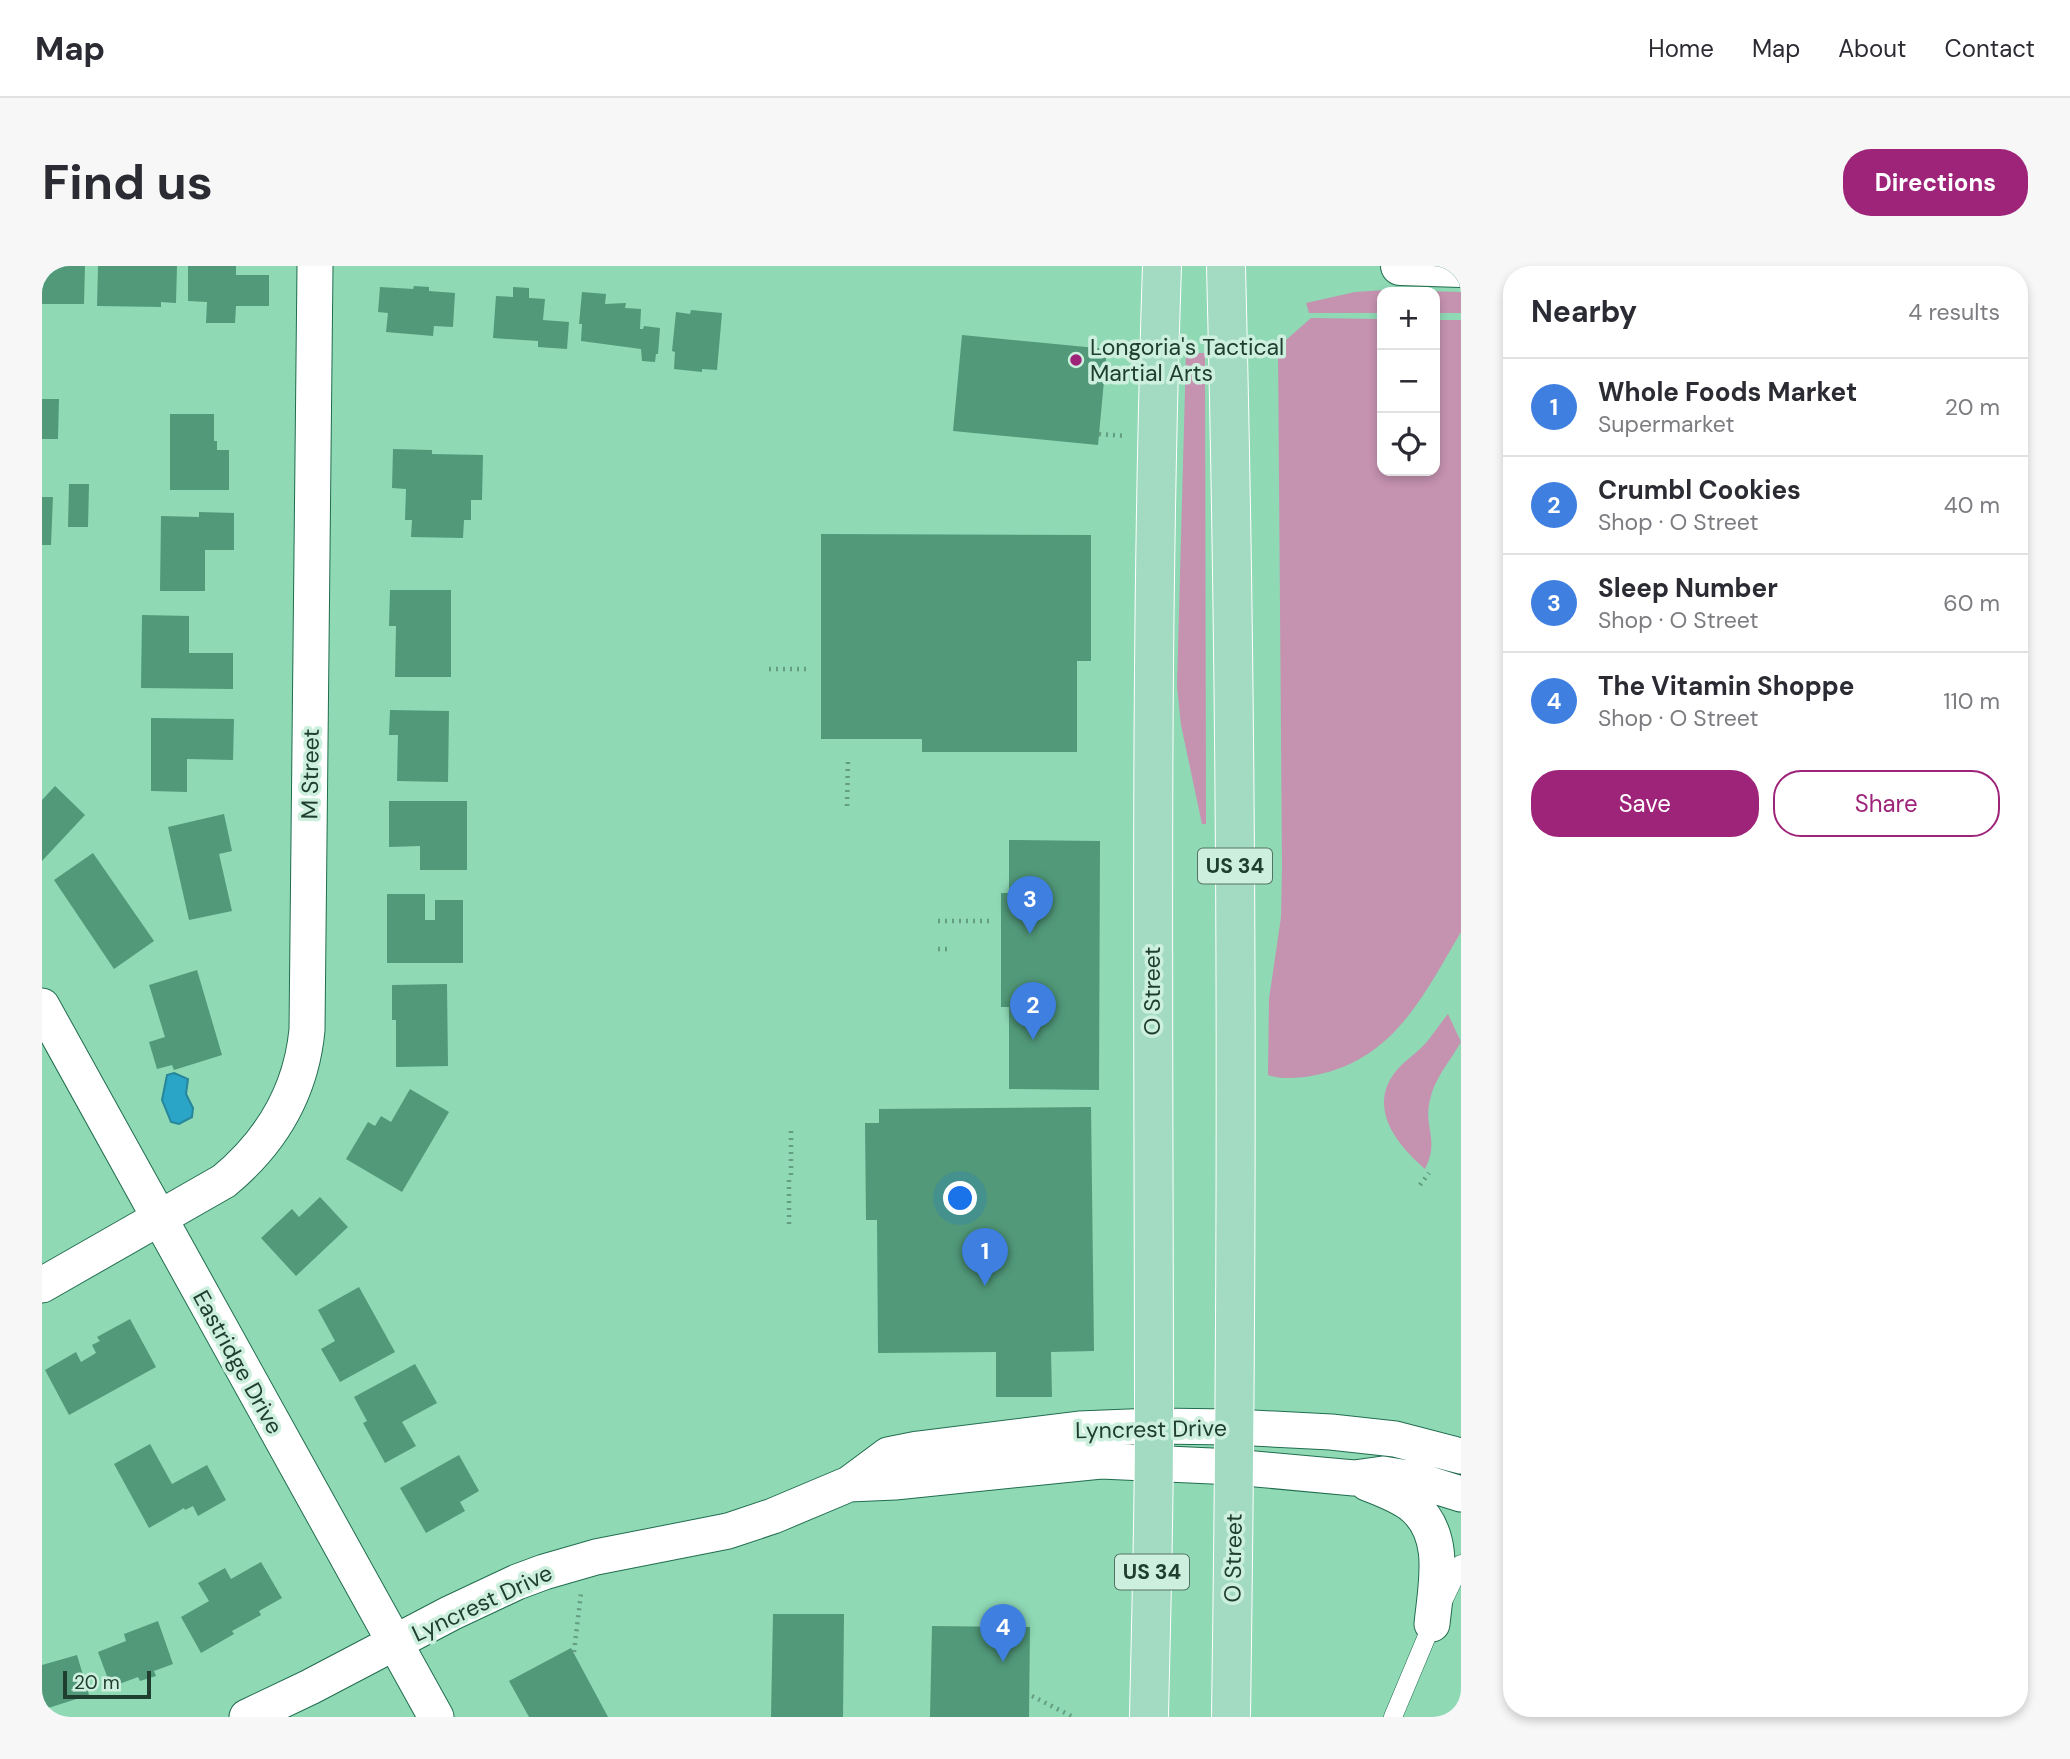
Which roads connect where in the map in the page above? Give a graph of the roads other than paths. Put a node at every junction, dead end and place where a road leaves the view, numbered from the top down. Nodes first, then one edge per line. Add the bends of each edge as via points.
1 (315, 266) edge
2 (1162, 266) edge
3 (1226, 266) edge
4 (1400, 266) edge
5 (1461, 268) edge
6 (42, 1006) edge
7 (159, 1219) junction
8 (42, 1285) edge
9 (1234, 1427) junction
10 (1154, 1444) junction
11 (1461, 1456) edge
12 (1234, 1467) junction
13 (1354, 1478) junction
14 (1461, 1494) edge
15 (1461, 1563) edge
16 (1432, 1624) junction
17 (396, 1643) junction
18 (247, 1717) edge
19 (436, 1717) edge
20 (1149, 1717) edge
21 (1231, 1717) edge
22 (1393, 1717) edge

1 - 7 street, M Street via 305,1054 284,1111 253,1154 224,1181
2 - 10 main road, O Street / US 34 via 1152,805
3 - 9 main road, O Street / US 34 via 1234,727
4 - 5 main road
6 - 7 street, Eastridge Drive
7 - 8 street, M Street
7 - 17 street, Eastridge Drive
9 - 10 street, Lyncrest Drive
9 - 11 street, Lyncrest Drive via 1395,1439
9 - 12 main road, O Street / US 34
10 - 12 street, Lyncrest Drive
10 - 17 street, Lyncrest Drive via 1079,1429 888,1455 849,1484 773,1516 728,1531 621,1551 544,1572 489,1594
10 - 20 main road, O Street / US 34
12 - 13 street, Lyncrest Drive
12 - 21 main road, O Street / US 34
13 - 14 street, Lyncrest Drive via 1383,1474
13 - 16 street via 1397,1495 1424,1518 1434,1540 1438,1568
15 - 16 lane
16 - 22 lane
17 - 18 street, Lyncrest Drive
17 - 19 street, Eastridge Drive

